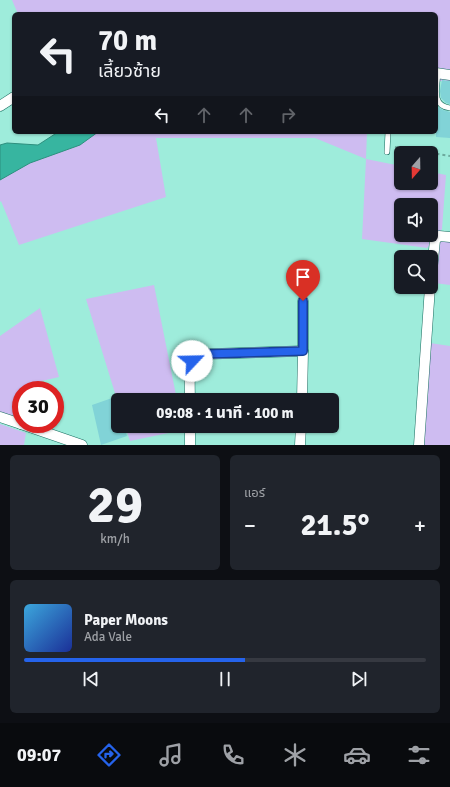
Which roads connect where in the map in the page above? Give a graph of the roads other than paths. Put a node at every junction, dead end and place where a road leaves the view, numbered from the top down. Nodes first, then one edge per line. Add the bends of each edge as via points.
1 (438, 73) edge
2 (450, 75) edge
3 (12, 98) edge
4 (438, 102) edge
5 (0, 106) edge
6 (450, 108) edge
7 (388, 134) edge
8 (387, 152) dead end
9 (450, 237) edge
10 (434, 250) edge
11 (430, 294) edge
12 (303, 301) dead end
13 (303, 351) junction
14 (190, 393) edge
15 (302, 393) edge
16 (0, 416) edge
17 (12, 421) edge
18 (47, 433) edge
19 (190, 433) edge
20 (301, 433) edge
21 (82, 445) edge
22 (190, 445) edge
23 (300, 445) edge
24 (419, 445) edge

1 - 2 street
3 - 5 street
4 - 6 lane
7 - 8 lane
9 - 10 street via 439,236 435,240
11 - 24 street
12 - 13 street
13 - 14 street via 199,355 194,357 190,368
13 - 15 street
16 - 17 street
18 - 21 street
19 - 22 street
20 - 23 street

